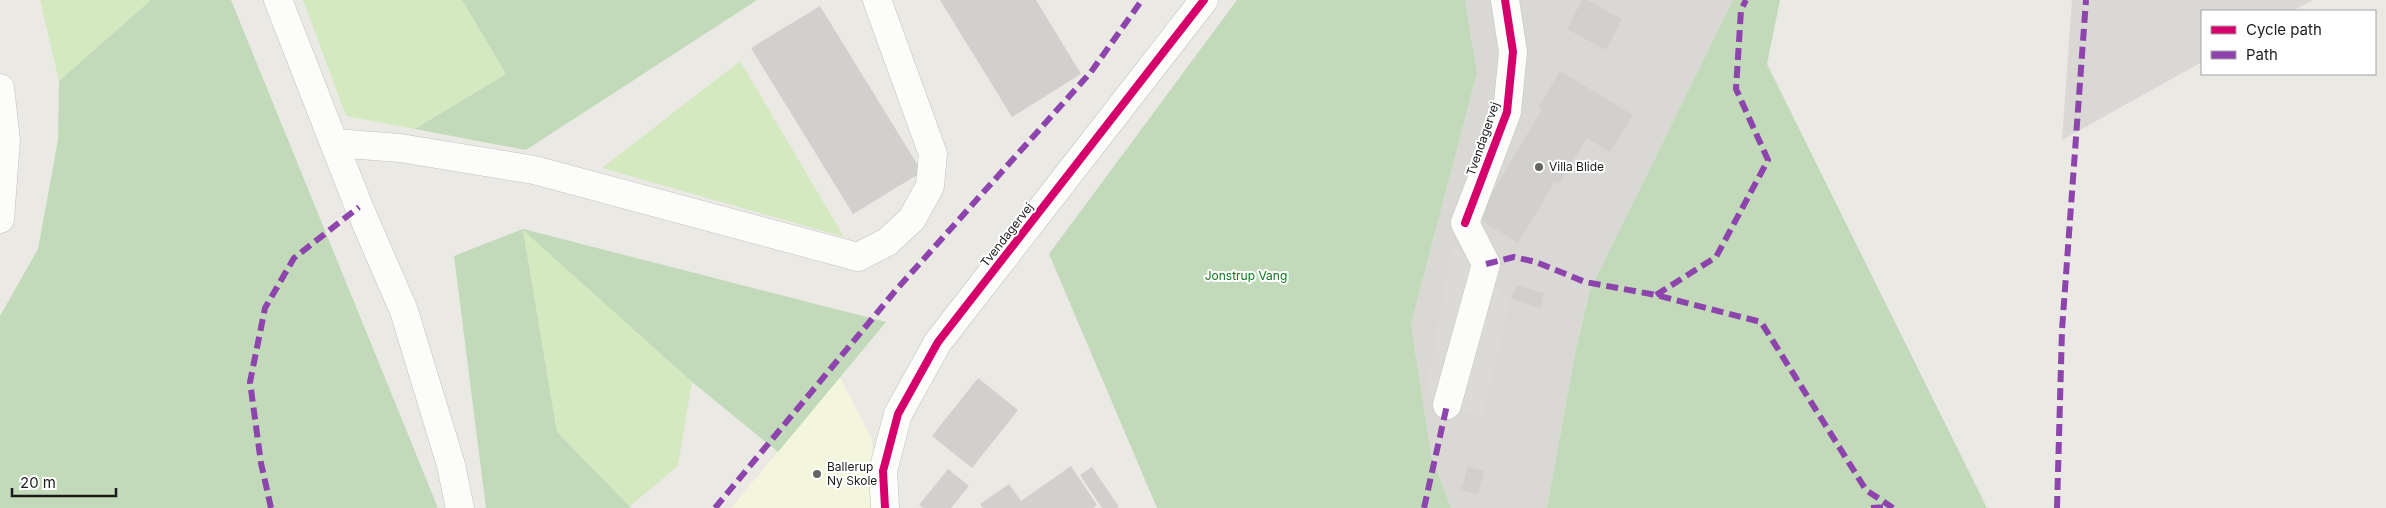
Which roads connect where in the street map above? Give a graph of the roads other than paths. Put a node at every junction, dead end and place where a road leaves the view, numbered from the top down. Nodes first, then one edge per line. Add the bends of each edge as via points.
1 (278, 0) edge
2 (877, 0) edge
3 (1204, 0) edge
4 (1504, 0) edge
5 (0, 88) edge
6 (334, 143) junction
7 (0, 219) edge
8 (1447, 405) dead end
9 (460, 508) edge
10 (885, 508) edge

1 - 6 street
2 - 6 street via 934,154 930,186 912,219 887,242 858,257 534,170 400,148
3 - 10 street, Tvendagervej via 938,342 898,414 883,471
4 - 8 street, Tvendagervej via 1513,52 1507,112 1465,223 1486,264
5 - 7 street via 6,140
6 - 9 street via 404,312 451,465

